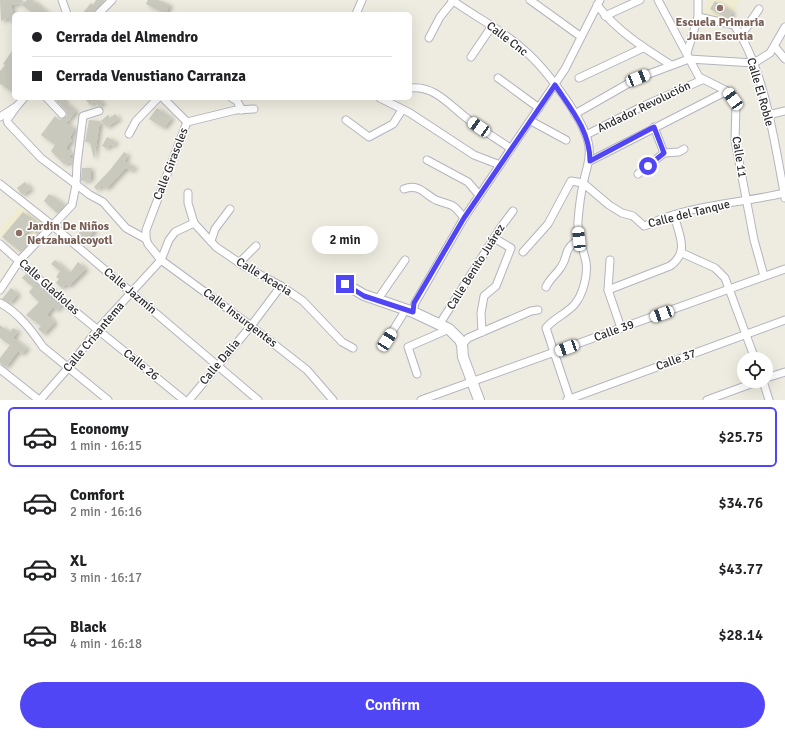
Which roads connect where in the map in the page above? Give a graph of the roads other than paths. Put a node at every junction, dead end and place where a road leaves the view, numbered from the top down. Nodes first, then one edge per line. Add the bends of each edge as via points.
1 (62, 0) edge
2 (112, 0) edge
3 (362, 0) edge
4 (452, 0) edge
5 (530, 0) edge
6 (640, 0) edge
7 (658, 0) edge
8 (698, 0) edge
9 (599, 3) edge
10 (759, 9) dead end
11 (66, 12) edge
12 (100, 12) edge
13 (357, 12) edge
14 (605, 16) junction
15 (698, 17) junction
16 (492, 26) junction
17 (785, 27) edge
18 (580, 36) junction
19 (740, 37) junction
20 (428, 38) dead end
21 (775, 47) junction
22 (643, 48) junction
23 (688, 56) junction
24 (471, 57) dead end
25 (785, 60) edge
26 (754, 63) junction
27 (671, 65) junction
28 (498, 78) dead end
29 (579, 78) dead end
30 (702, 80) junction
31 (555, 85) junction
32 (412, 88) edge
33 (727, 91) junction
34 (22, 100) edge
35 (49, 100) edge
36 (156, 100) edge
37 (165, 100) edge
38 (235, 100) edge
39 (384, 100) edge
40 (17, 106) junction
41 (539, 108) junction
42 (254, 109) dead end
43 (242, 110) junction
44 (402, 110) junction
45 (99, 111) dead end
46 (785, 111) edge
47 (62, 114) dead end
48 (575, 114) junction
49 (768, 115) junction
50 (0, 117) edge
51 (346, 120) dead end
52 (531, 121) junction
53 (187, 122) junction
54 (654, 127) junction
55 (129, 134) dead end
56 (586, 135) junction
57 (566, 140) dead end
58 (510, 148) junction
59 (684, 149) dead end
60 (664, 153) junction
61 (427, 160) dead end
62 (590, 161) junction
63 (500, 165) junction
64 (638, 174) dead end
65 (583, 183) junction
66 (0, 184) edge
67 (76, 185) junction
68 (404, 189) dead end
69 (188, 192) dead end
70 (479, 195) junction
71 (785, 195) edge
72 (746, 200) junction
73 (230, 209) dead end
74 (513, 211) dead end
75 (674, 215) junction
76 (464, 218) junction
77 (194, 223) junction
78 (52, 226) junction
79 (494, 238) junction
80 (146, 239) junction
81 (579, 239) junction
82 (211, 241) junction
83 (0, 244) edge
84 (256, 246) dead end
85 (523, 252) dead end
86 (682, 253) junction
87 (19, 260) junction
88 (161, 260) junction
89 (405, 260) dead end
90 (610, 260) dead end
91 (239, 263) junction
92 (785, 269) edge
93 (764, 276) junction
94 (345, 284) dead end
95 (281, 286) junction
96 (546, 287) dead end
97 (0, 290) edge
98 (608, 290) junction
99 (731, 290) junction
100 (132, 293) junction
101 (378, 299) junction
102 (0, 303) edge
103 (538, 310) dead end
104 (409, 311) junction
105 (785, 320) edge
106 (251, 326) junction
107 (444, 327) junction
108 (621, 328) junction
109 (97, 330) junction
110 (482, 332) junction
111 (747, 335) junction
112 (387, 340) dead end
113 (462, 345) junction
114 (353, 348) dead end
115 (753, 352) edge
116 (554, 353) junction
117 (216, 365) junction
118 (69, 367) junction
119 (0, 369) edge
120 (785, 372) edge
121 (417, 374) dead end
122 (773, 376) edge
123 (472, 382) junction
124 (740, 388) edge
125 (765, 388) edge
126 (40, 400) edge
127 (108, 400) edge
128 (184, 400) edge
129 (189, 400) edge
130 (258, 400) edge
131 (333, 400) edge
132 (421, 400) edge
133 (479, 400) edge
134 (569, 400) edge
135 (707, 400) edge
136 (769, 400) edge

1 - 11 street
2 - 12 street
3 - 13 street
4 - 16 street, Calle Cnc
4 - 20 street
5 - 18 street
6 - 14 street
7 - 23 street
8 - 15 street
9 - 14 street
9 - 18 street
10 - 19 street
14 - 22 street
15 - 19 street, Calle El Roble via 734,25
15 - 23 street
16 - 24 street
16 - 31 street, Calle Cnc via 525,50
17 - 21 street
18 - 31 street
19 - 26 street, Calle El Roble
21 - 25 street
21 - 26 street via 764,58
22 - 27 street
22 - 29 street
23 - 26 street
23 - 27 street
23 - 30 street
26 - 49 street, Calle El Roble
27 - 48 street via 638,78
28 - 41 street
30 - 33 street
30 - 56 street, Andador Revolución
31 - 41 street
31 - 48 street, Calle Cnc
32 - 58 street via 429,90 441,96 469,120
33 - 54 street
33 - 72 street, Calle 11 via 736,106 735,140
34 - 40 street
35 - 47 street
36 - 55 street via 136,121
37 - 53 street, Calle Girasoles
38 - 43 street
39 - 44 street
40 - 50 street
40 - 67 street via 7,120 8,123 41,158
41 - 52 street
42 - 43 street
43 - 53 street
44 - 51 street via 393,124 369,137
44 - 63 street via 474,155
45 - 67 street via 83,116
46 - 49 street
48 - 56 street, Calle Cnc
49 - 71 street, Calle El Roble
52 - 57 street
52 - 58 street
53 - 80 street, Calle Girasoles via 146,230
54 - 60 street
54 - 62 street
56 - 62 street, Calle Cnc
58 - 63 street
59 - 60 street
60 - 64 street
61 - 70 street via 468,182
62 - 65 street
63 - 70 street
65 - 75 street, Calle del Tanque via 609,205 633,216 644,226
65 - 81 street
65 - 85 street via 570,183 548,224
66 - 78 street, Calle Jazmín
67 - 78 street via 72,205
67 - 80 street via 102,202 126,228
68 - 76 street via 425,190 434,199 455,206
69 - 77 street via 188,203
70 - 76 street
71 - 72 street, Calle del Tanque
72 - 75 street, Calle del Tanque
72 - 93 street, Calle 11
73 - 82 street via 215,229
74 - 79 street, Calle Benito Juárez
75 - 86 street
76 - 104 street
77 - 82 street, Calle Acacia
77 - 88 street, Calle Crisantema via 175,232
78 - 87 street
78 - 100 street, Calle Jazmín
79 - 107 street, Calle Benito Juárez
79 - 110 street via 511,248 496,286 484,296 481,313
80 - 88 street, Calle Insurgentes
81 - 96 street via 568,247 561,267
81 - 116 street via 586,264 584,282 581,294 574,305 546,328
82 - 91 street, Calle Acacia
83 - 87 street, Calle Gladiolas
84 - 91 street
86 - 98 street via 678,261 670,266
86 - 99 street via 715,268 725,278
87 - 97 street
87 - 109 street, Calle Gladiolas
88 - 100 street, Calle Crisantema
88 - 106 street, Calle Insurgentes
89 - 101 street
90 - 98 street
91 - 95 street, Calle Acacia
92 - 93 street, Calle 39
93 - 99 street, Calle 39
94 - 101 street via 364,296
95 - 106 street, Calle Dalia
95 - 114 street, Calle Acacia via 303,301 342,342
98 - 108 street
99 - 108 street, Calle 39
99 - 111 street
100 - 109 street, Calle Crisantema
100 - 117 street, Calle Jazmín
101 - 104 street
102 - 118 street via 10,308 43,347
103 - 110 street
104 - 107 street
104 - 112 street
105 - 111 street, Calle 37
106 - 117 street, Calle Dalia
106 - 131 street, Calle Insurgentes via 307,370
107 - 113 street via 460,340
107 - 121 street via 408,347
108 - 116 street, Calle 39
109 - 118 street, Calle Crisantema
109 - 128 street, Calle 26
110 - 113 street via 468,338
111 - 115 street
111 - 134 street, Calle 37
113 - 123 street via 463,357
116 - 123 street, Calle 39
116 - 134 street
117 - 129 street, Calle Dalia
117 - 130 street, Calle Jazmín
118 - 126 street, Calle Crisantema
118 - 127 street
119 - 126 street
120 - 122 street
123 - 132 street, Calle 39
123 - 133 street
124 - 135 street
125 - 136 street

